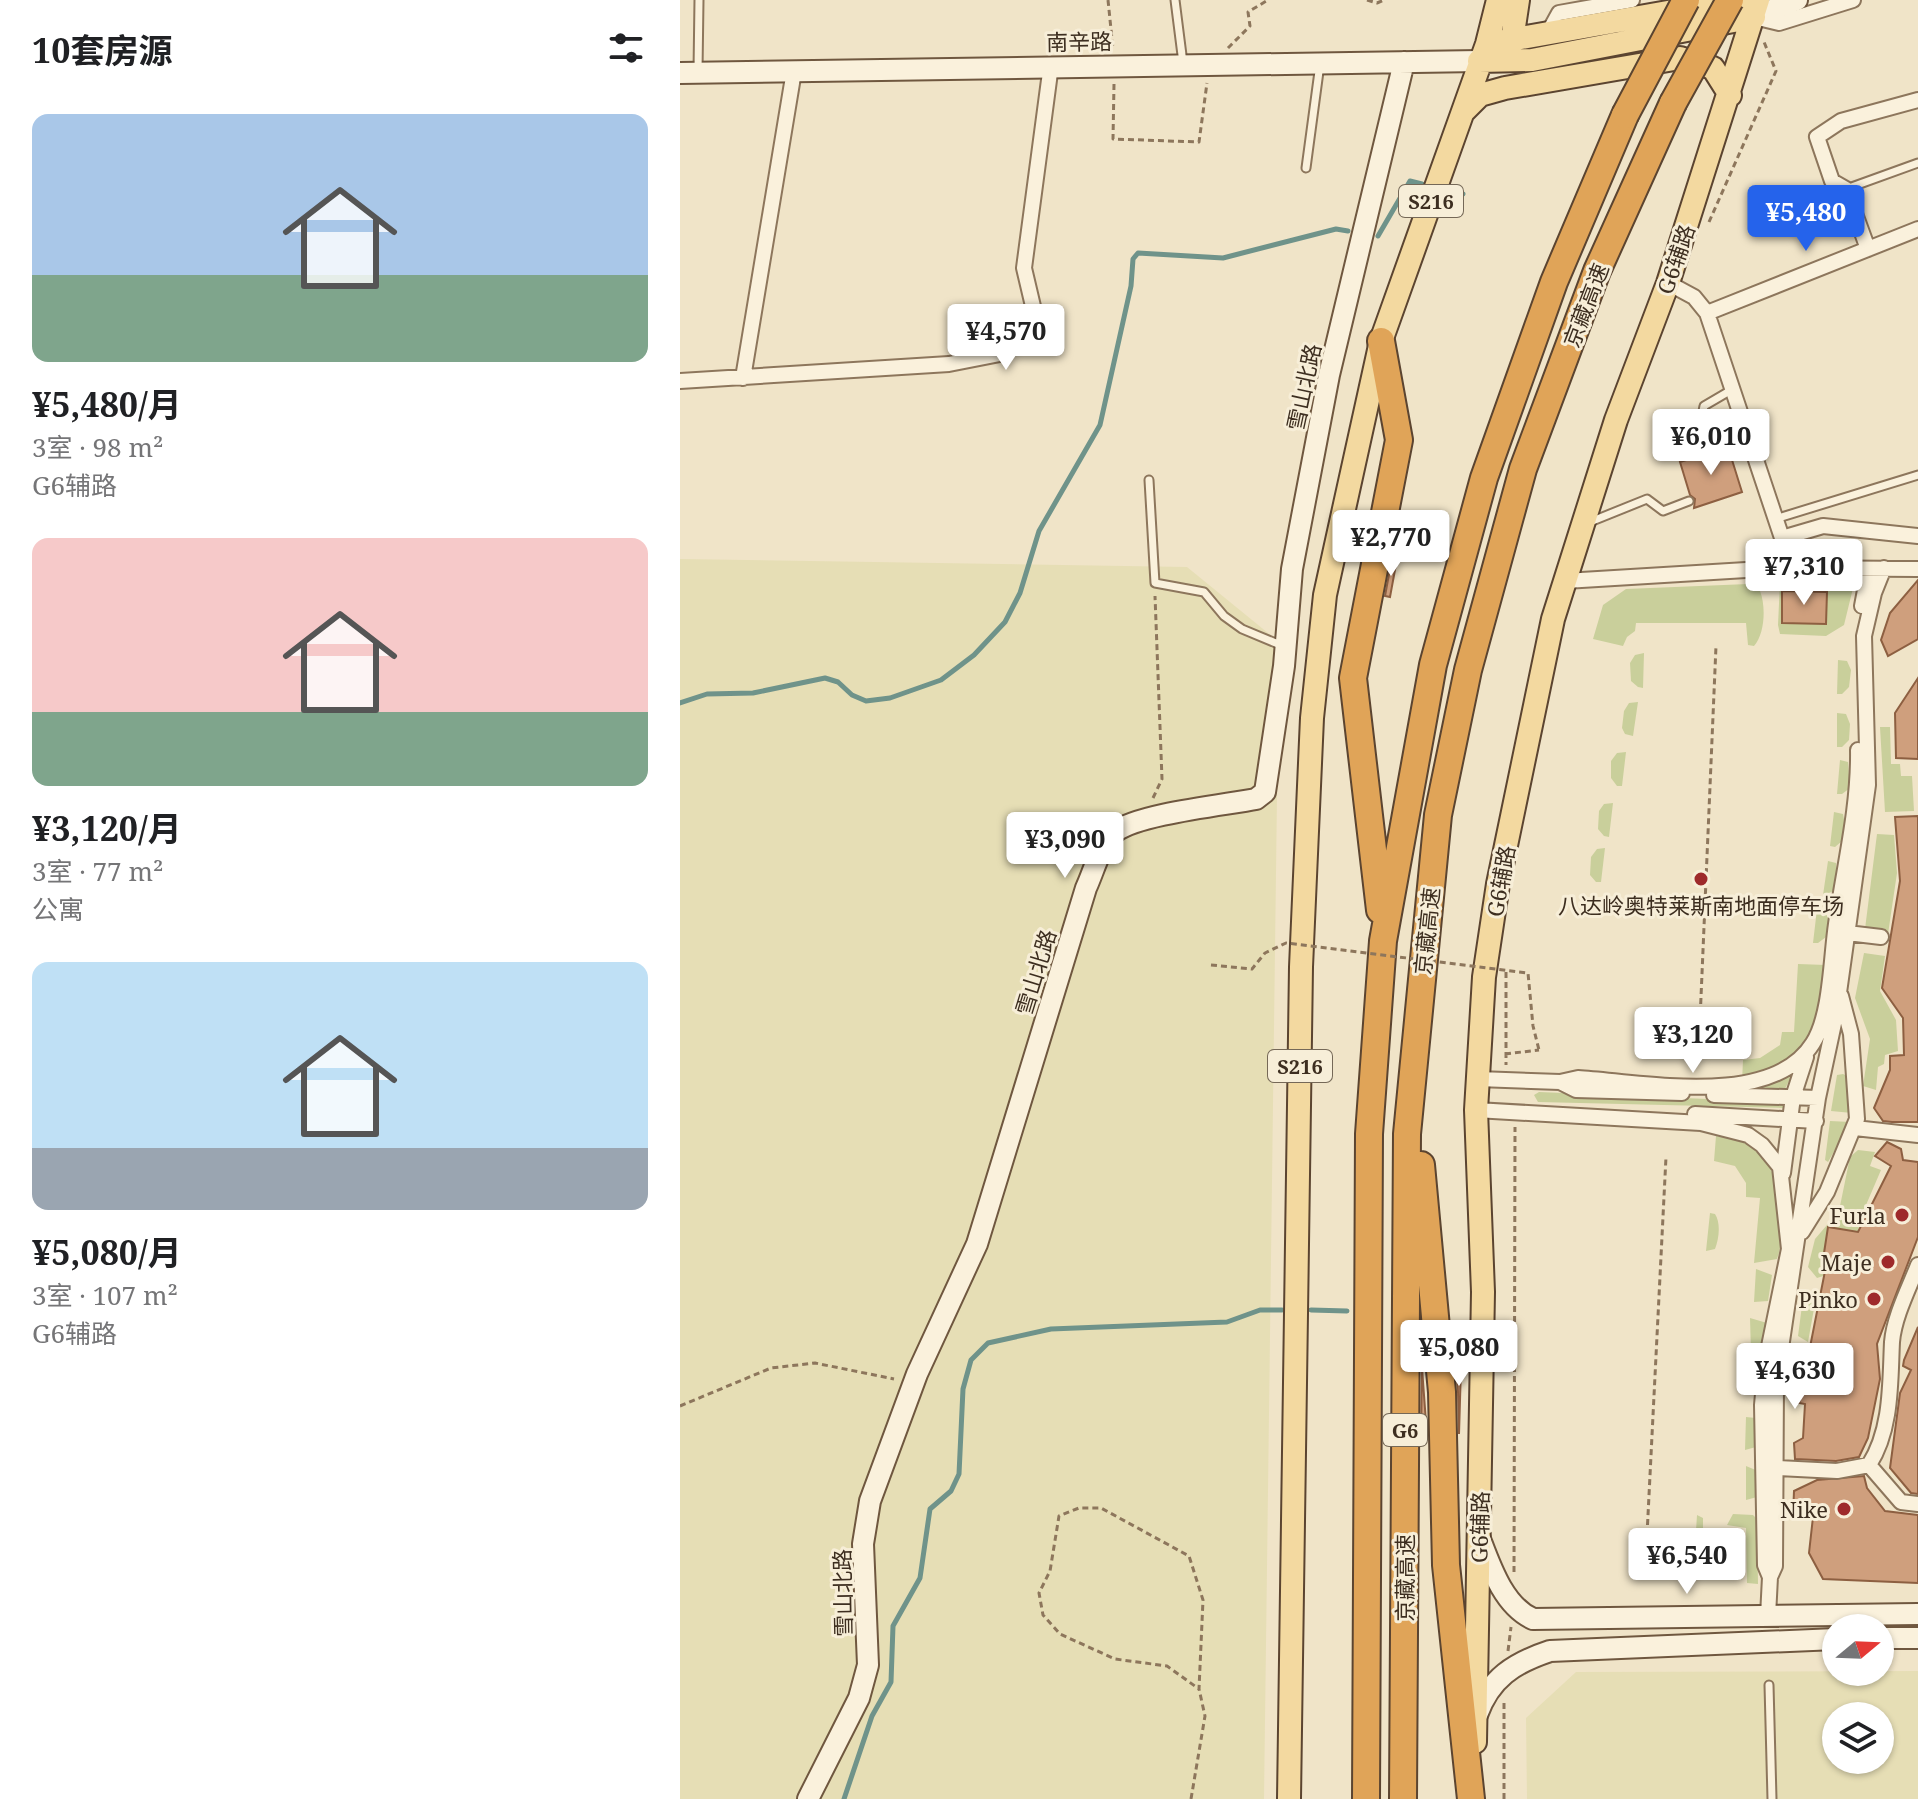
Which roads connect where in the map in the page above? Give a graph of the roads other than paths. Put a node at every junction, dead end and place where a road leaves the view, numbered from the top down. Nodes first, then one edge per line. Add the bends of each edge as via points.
1 (699, 0) edge
2 (1175, 0) edge
3 (1498, 0) edge
4 (1518, 0) edge
5 (1632, 0) edge
6 (1686, 0) edge
7 (1733, 0) edge
8 (1797, 0) edge
9 (1853, 0) edge
10 (1756, 8) edge
11 (1548, 33) junction
12 (1512, 40) junction
13 (1483, 52) junction
14 (1320, 62) junction
15 (1404, 62) junction
16 (1183, 63) junction
17 (1051, 65) junction
18 (794, 71) junction
19 (689, 73) edge
20 (1730, 95) junction
21 (1918, 100) edge
22 (1464, 111) junction
23 (1918, 163) edge
24 (1306, 168) dead end
25 (1846, 189) junction
26 (1918, 229) edge
27 (1868, 249) junction
28 (1668, 283) junction
29 (1707, 313) junction
30 (1381, 341) junction
31 (743, 378) junction
32 (680, 381) edge
33 (1733, 389) junction
34 (1698, 436) dead end
35 (1918, 475) edge
36 (1149, 480) dead end
37 (1689, 501) dead end
38 (1775, 519) junction
39 (1584, 525) junction
40 (1918, 536) edge
41 (1782, 538) junction
42 (1779, 568) junction
43 (1884, 568) junction
44 (1869, 569) junction
45 (1918, 569) edge
46 (1565, 581) junction
47 (1285, 646) junction
48 (1840, 932) junction
49 (1881, 937) dead end
50 (1383, 941) junction
51 (1838, 988) junction
52 (1814, 1043) junction
53 (1412, 1062) junction
54 (1478, 1079) junction
55 (1560, 1082) junction
56 (1793, 1097) junction
57 (1818, 1098) junction
58 (1476, 1110) junction
59 (1572, 1114) junction
60 (1790, 1118) junction
61 (1816, 1121) junction
62 (1855, 1128) junction
63 (1918, 1135) edge
64 (1783, 1176) junction
65 (1799, 1235) junction
66 (1918, 1265) edge
67 (1869, 1465) junction
68 (1776, 1468) junction
69 (1770, 1501) junction
70 (1918, 1504) edge
71 (1479, 1535) junction
72 (1918, 1614) edge
73 (1768, 1616) junction
74 (1561, 1620) junction
75 (1894, 1638) edge
76 (1918, 1638) edge
77 (1822, 1640) edge
78 (1560, 1651) junction
79 (1769, 1685) dead end
80 (1475, 1723) junction
81 (808, 1799) edge
82 (1289, 1799) edge
83 (1366, 1799) edge
84 (1403, 1799) edge
85 (1473, 1799) edge
86 (1772, 1799) edge

1 - 19 lane
2 - 16 lane
3 - 13 main road, S216
4 - 12 main road
5 - 11 street via 1559,13
6 - 50 highway, bridge via 1625,115 1554,282 1484,478 1433,665
7 - 11 main road
7 - 53 highway, 京藏高速 / G6, bridge via 1673,103 1597,271 1515,498 1468,670 1438,815
8 - 10 street
9 - 10 street via 1779,23
10 - 13 main road via 1532,60
10 - 20 main road, G6辅路
11 - 12 main road
12 - 13 main road
13 - 15 street, 南辛路
13 - 22 main road, S216
14 - 15 street, 南辛路
14 - 16 street, 南辛路
14 - 24 lane
15 - 47 street, 雪山北路 via 1329,375 1292,569
16 - 17 street, 南辛路
17 - 18 street, 南辛路
17 - 31 street via 1024,268 1036,319 1023,336 1000,354 949,364
18 - 19 street, 南辛路
18 - 31 street
20 - 22 main road via 1713,68 1680,58 1505,88 1480,95
20 - 28 main road, G6辅路
21 - 25 street via 1841,121 1817,137 1832,181
22 - 30 main road, S216
23 - 25 lane
25 - 27 street
26 - 27 street
27 - 29 street
28 - 29 street via 1694,297
28 - 39 main road, G6辅路 via 1616,420
29 - 33 street
30 - 50 highway via 1399,440 1353,678
30 - 82 main road, S216 via 1325,595 1312,718 1301,982
31 - 32 street
33 - 34 lane via 1704,406
33 - 38 street
35 - 38 lane
36 - 47 lane via 1155,583 1204,592 1242,629
37 - 39 lane via 1663,511 1647,499
38 - 41 street
39 - 46 main road, G6辅路
40 - 41 street via 1823,526
41 - 42 street
42 - 44 street
42 - 46 street
43 - 44 street
43 - 45 street
43 - 48 street via 1864,636 1868,785
44 - 48 street via 1854,655 1858,750
46 - 54 main road, G6辅路 via 1498,884 1484,977
47 - 81 street, 雪山北路 via 1265,792 1256,799 1144,821 1116,832 1086,888 977,1244 913,1384 870,1501 863,1544 868,1665 859,1698
48 - 49 street
48 - 51 street
48 - 52 street
50 - 83 highway via 1369,1134
51 - 57 street
51 - 62 street via 1853,1047
52 - 55 street via 1796,1062 1748,1084 1578,1078
52 - 56 street via 1800,1067
53 - 84 highway, 京藏高速 / G6 via 1407,1134
53 - 85 highway via 1442,1392 1446,1565
54 - 55 street
54 - 58 main road, G6辅路
55 - 56 street via 1576,1090
56 - 57 street
56 - 60 street
57 - 61 street
58 - 59 street
58 - 71 main road, G6辅路 via 1483,1292
59 - 60 street via 1584,1110
59 - 64 street via 1701,1123 1741,1133 1762,1145
60 - 61 street
60 - 64 street
61 - 65 street
62 - 63 street
62 - 65 street via 1827,1192
64 - 69 street via 1789,1249 1762,1405
65 - 68 street via 1776,1382
66 - 67 street via 1892,1339 1893,1377 1880,1449
67 - 68 street via 1837,1471
67 - 70 street via 1901,1502
68 - 69 street
69 - 73 street
71 - 74 street via 1520,1613
71 - 80 main road, G6辅路
72 - 73 street
73 - 74 street
74 - 78 street
75 - 76 street
77 - 78 street
78 - 80 street via 1521,1660 1507,1671 1484,1696
79 - 86 lane
80 - 85 main road, G6辅路

